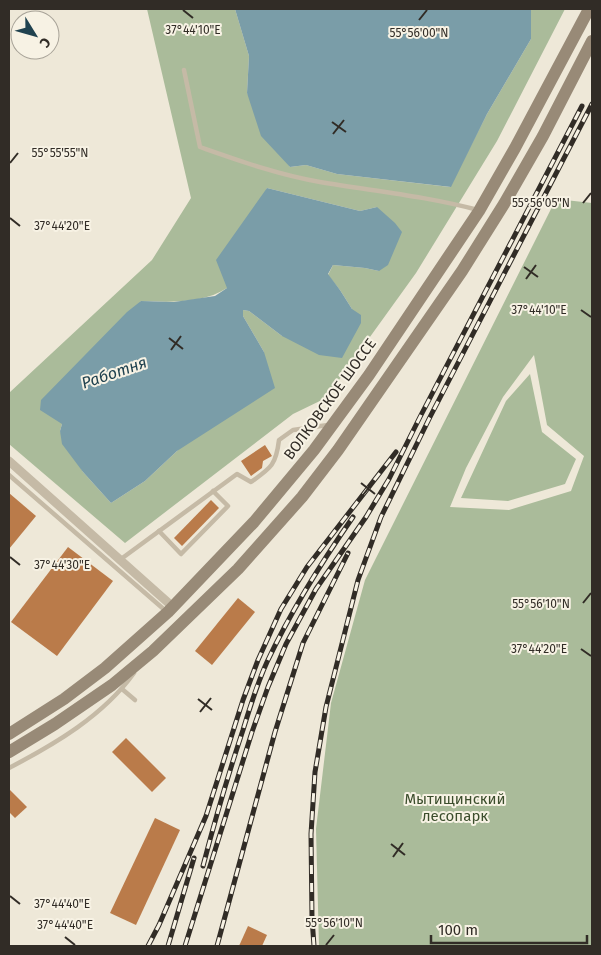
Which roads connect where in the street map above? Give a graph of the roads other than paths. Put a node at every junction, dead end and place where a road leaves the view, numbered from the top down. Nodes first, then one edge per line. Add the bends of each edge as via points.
1 (589, 9) edge
2 (592, 40) edge
3 (184, 70) dead end
4 (479, 210) junction
5 (335, 424) junction
6 (9, 461) edge
7 (10, 478) edge
8 (212, 491) junction
9 (158, 531) junction
10 (120, 559) junction
11 (170, 610) junction
12 (119, 686) junction
13 (135, 700) dead end
14 (9, 734) edge
15 (9, 752) edge
16 (9, 768) edge

1 - 4 main road, ВОЛКОВСКОЕ ШОССЕ
2 - 12 main road via 543,136 467,263 338,450 238,570 145,657
3 - 4 lane via 200,147 260,169 319,182 445,201
4 - 5 main road, ВОЛКОВСКОЕ ШОССЕ
5 - 8 lane via 293,430 279,440 277,458 267,470 250,482 237,474
5 - 11 main road, ВОЛКОВСКОЕ ШОССЕ via 254,522
6 - 10 street
7 - 11 lane
8 - 9 lane
8 - 9 lane via 228,506 182,554
9 - 10 lane
10 - 11 street
11 - 14 main road, ВОЛКОВСКОЕ ШОССЕ via 105,668
12 - 13 lane
12 - 15 main road
12 - 16 lane via 114,697 78,727

